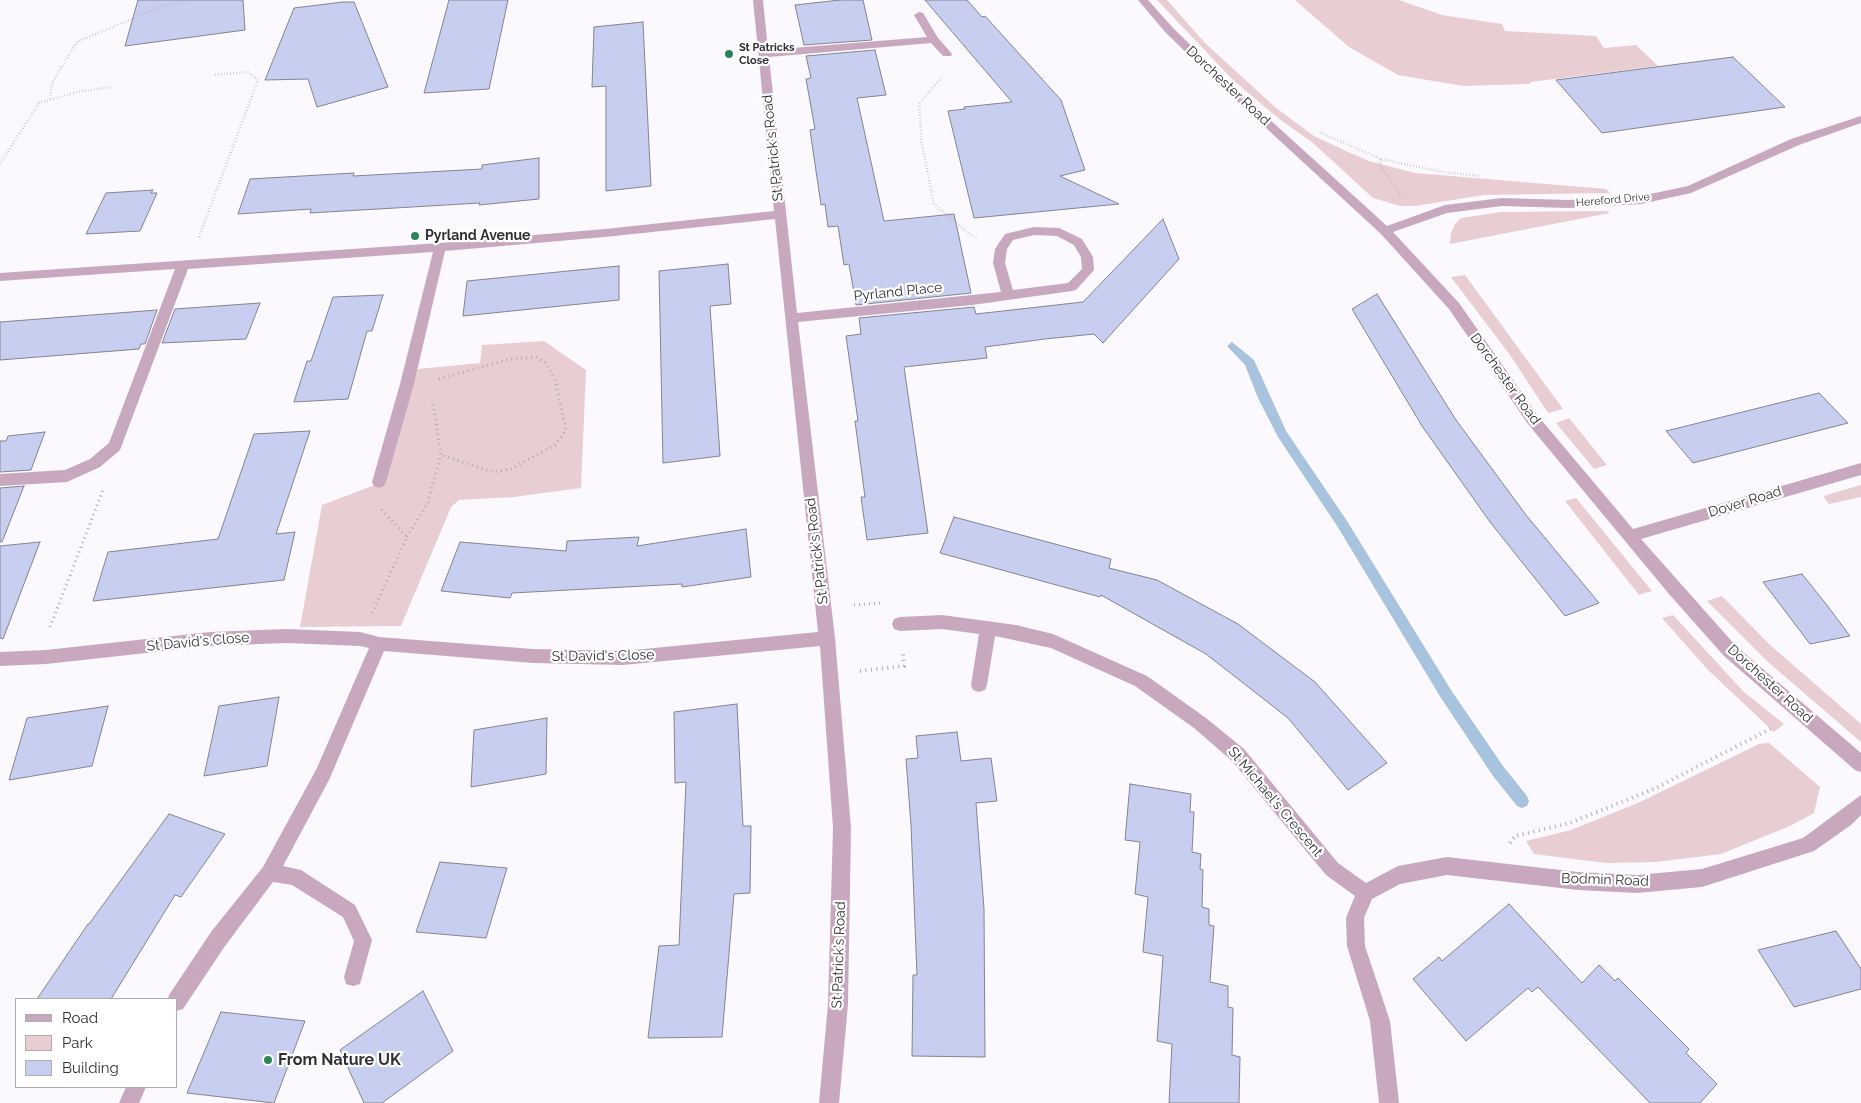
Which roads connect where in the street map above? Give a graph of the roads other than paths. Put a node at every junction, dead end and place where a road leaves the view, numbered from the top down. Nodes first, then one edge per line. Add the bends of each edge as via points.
1 (758, 0) edge
2 (1142, 0) edge
3 (920, 16) dead end
4 (934, 40) junction
5 (763, 54) junction
6 (947, 54) road end
7 (1861, 119) edge
8 (780, 214) junction
9 (1385, 231) junction
10 (440, 247) junction
11 (186, 265) junction
12 (0, 278) edge
13 (1008, 293) junction
14 (791, 318) junction
15 (1861, 469) edge
16 (0, 480) edge
17 (379, 482) road end
18 (1630, 536) junction
19 (900, 624) road end
20 (988, 628) junction
21 (827, 638) junction
22 (379, 644) junction
23 (0, 659) edge
24 (979, 685) dead end
25 (1861, 764) edge
26 (1861, 802) edge
27 (269, 873) junction
28 (1365, 893) junction
29 (353, 977) dead end
30 (178, 999) edge
31 (136, 1088) edge
32 (129, 1103) edge
33 (828, 1103) edge
34 (1388, 1103) edge

1 - 5 street, St Patrick's Road
2 - 9 street, Dorchester Road via 1231,90
3 - 4 street
4 - 5 street
4 - 6 street
5 - 8 street, St Patrick's Road
7 - 9 street, Hereford Drive via 1795,142 1683,191 1640,200 1568,204 1502,202 1445,209
8 - 10 street
8 - 14 street, St Patrick's Road
9 - 18 street, Dorchester Road via 1454,306 1533,420
10 - 11 street
10 - 17 street
11 - 12 street
11 - 16 street via 115,446 95,463 67,476
13 - 13 street, Pyrland Place via 1072,287 1088,270 1087,257 1078,242 1059,232 1034,231 1009,237 1001,249 999,263
13 - 14 street, Pyrland Place via 972,300
14 - 21 street, St Patrick's Road
15 - 18 street, Dover Road
18 - 25 street, Dorchester Road via 1730,651
19 - 20 street, St Michael's Crescent via 942,622
20 - 24 street
20 - 28 street, St Michael's Crescent via 1053,641 1148,686 1238,755 1332,869
21 - 22 street, St David's Close via 623,658 534,656
21 - 33 street, St Patrick's Road via 842,828 838,1004
22 - 23 street, St David's Close via 360,639 287,636 210,639
22 - 27 street via 323,774
26 - 28 street, Bodmin Road via 1845,820 1808,845 1702,878 1637,884 1578,881 1447,866 1398,875
27 - 29 street via 295,876 349,911 363,940
27 - 30 street via 218,939
28 - 34 street via 1355,918 1356,946 1380,1021
31 - 32 street

